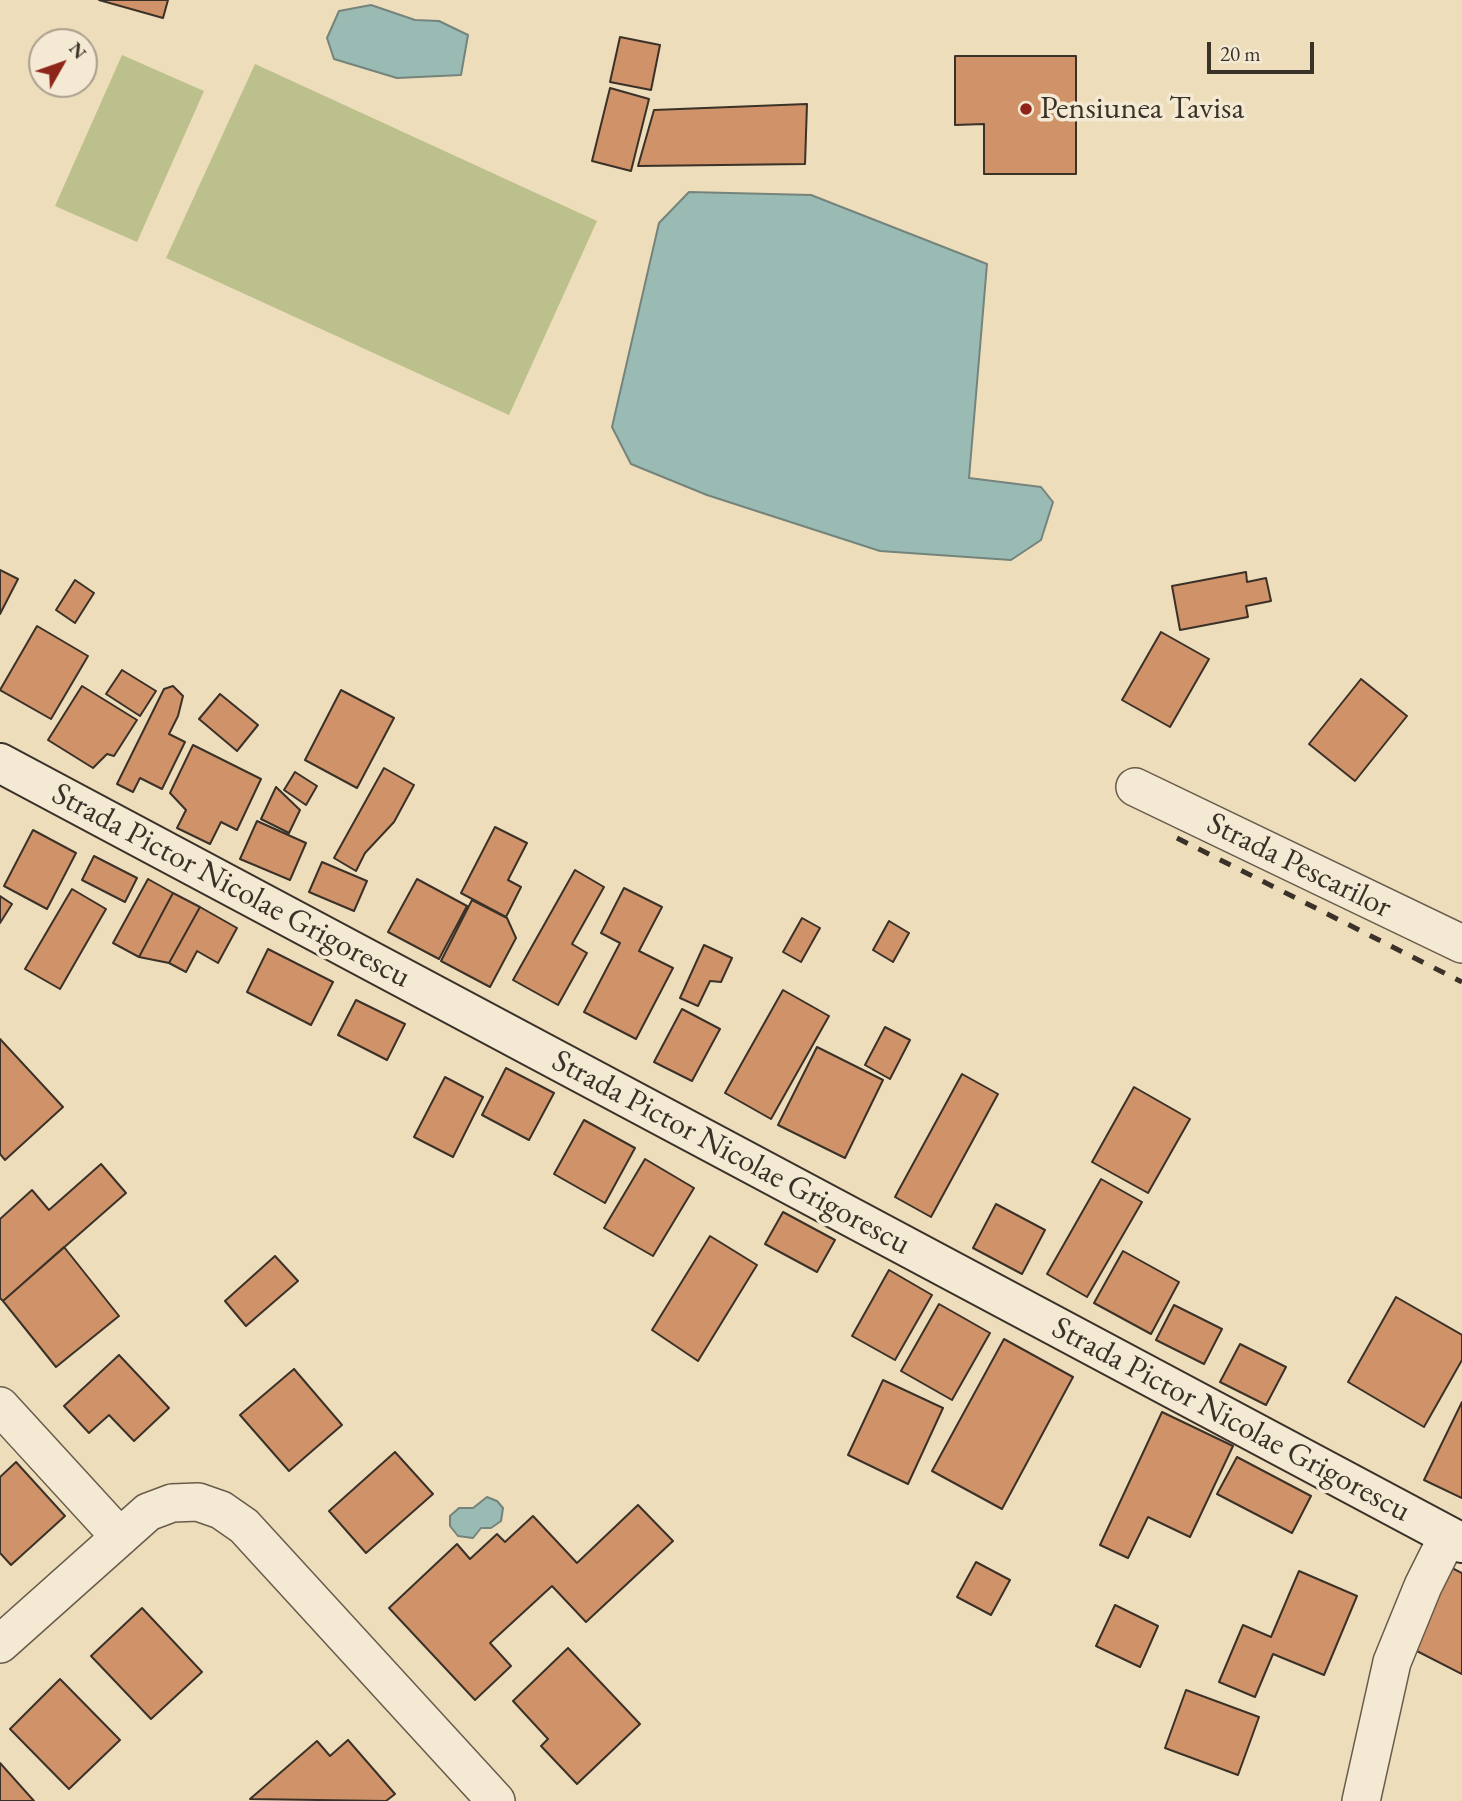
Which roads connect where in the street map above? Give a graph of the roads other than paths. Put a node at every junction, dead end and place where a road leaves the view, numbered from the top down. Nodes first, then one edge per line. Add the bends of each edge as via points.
1 (0, 763) edge
2 (1135, 787) dead end
3 (1462, 944) edge
4 (0, 1406) edge
5 (120, 1537) junction
6 (1455, 1540) edge
7 (0, 1644) edge
8 (496, 1801) edge
9 (1361, 1801) edge

1 - 6 main road, Strada Pictor Nicolae Grigorescu
2 - 3 street, Strada Pescarilor
4 - 5 street
5 - 7 street
5 - 8 street via 148,1512 172,1503 198,1502 221,1510 244,1526
6 - 9 street via 1423,1586 1392,1662

